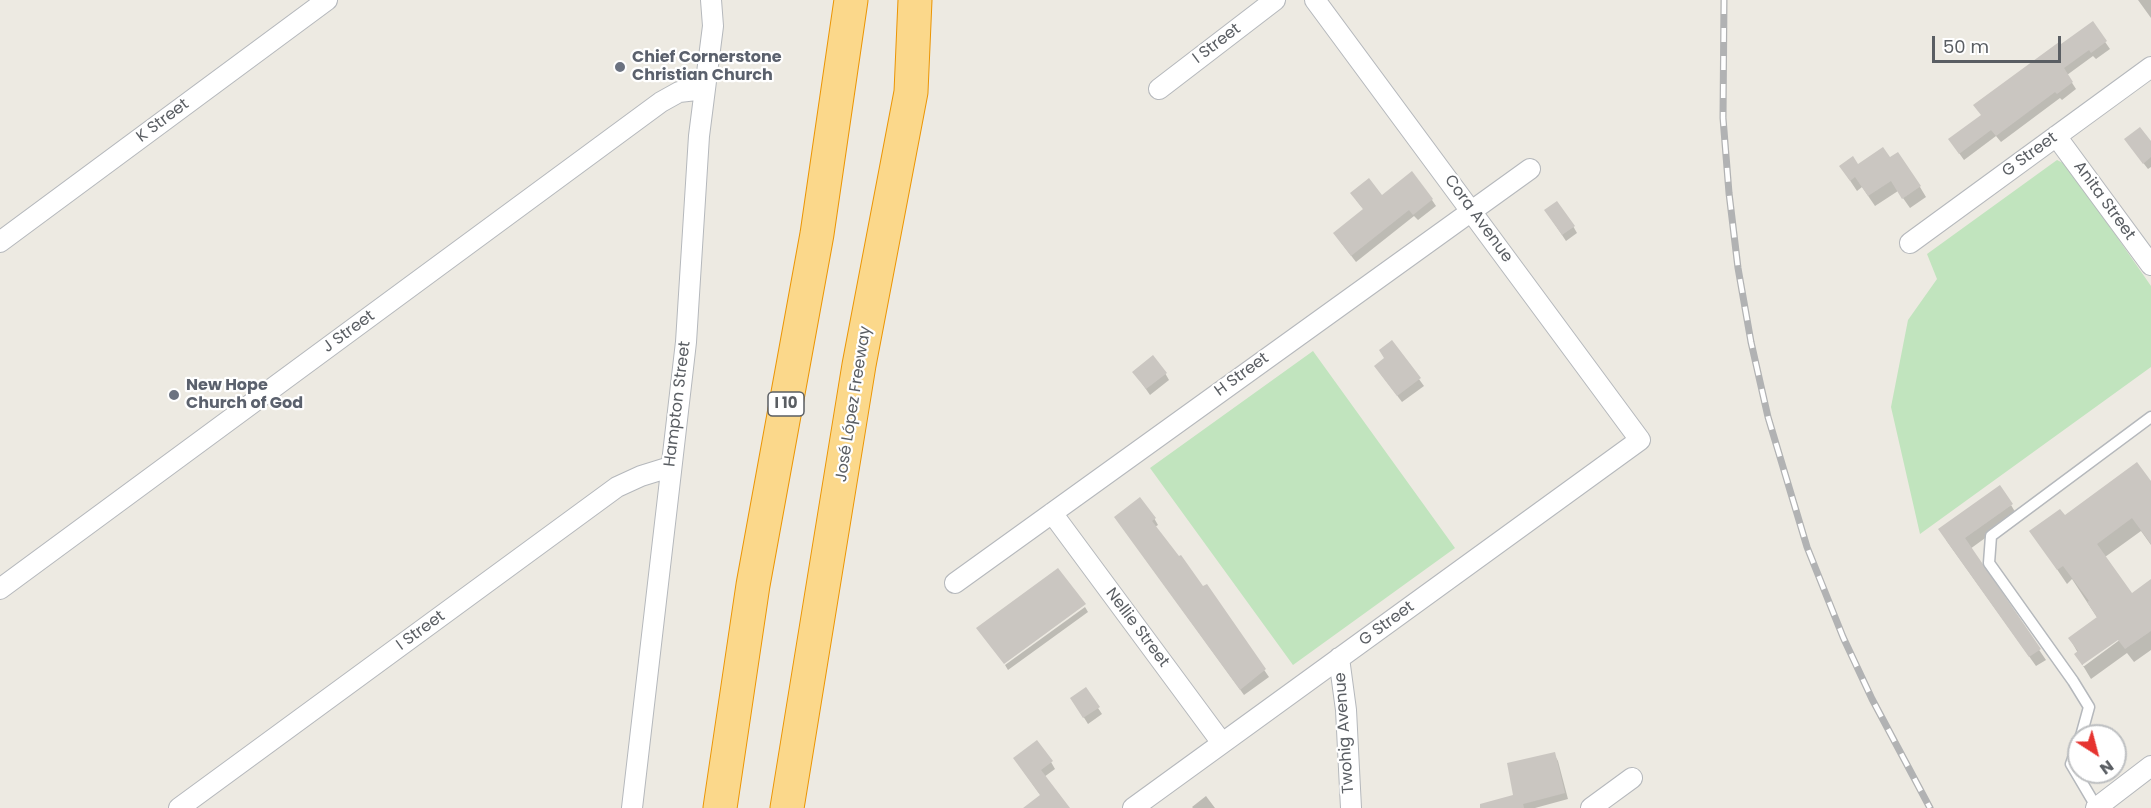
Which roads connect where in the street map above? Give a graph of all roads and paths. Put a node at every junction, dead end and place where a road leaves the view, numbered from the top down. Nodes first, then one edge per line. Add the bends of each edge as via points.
1 (327, 0) edge
2 (711, 0) edge
3 (828, 0) edge
4 (851, 0) edge
5 (915, 0) edge
6 (937, 0) edge
7 (1275, 0) edge
8 (1315, 0) edge
9 (2151, 67) edge
10 (705, 88) junction
11 (1159, 89) dead end
12 (911, 92) junction
13 (2056, 136) junction
14 (1530, 169) dead end
15 (1471, 209) junction
16 (820, 211) junction
17 (0, 242) edge
18 (1910, 243) dead end
19 (2151, 265) edge
20 (2151, 417) edge
21 (1640, 440) joint
22 (670, 467) junction
23 (1052, 513) junction
24 (955, 583) dead end
25 (0, 590) edge
26 (1339, 658) junction
27 (2084, 724) edge
28 (1222, 743) junction
29 (2151, 766) edge
30 (1632, 778) dead end
31 (2082, 784) edge
32 (179, 808) edge
33 (632, 808) edge
34 (720, 808) edge
35 (787, 808) edge
36 (1133, 808) edge
37 (1351, 808) edge
38 (1591, 808) edge
39 (2096, 808) edge

1 - 17 street, K Street
2 - 10 street, Hampton Street via 713,26
3 - 16 highway via 820,98
4 - 16 highway, I 10
5 - 12 highway, José López Freeway
6 - 12 highway
7 - 11 street, I Street
8 - 15 street, Cora Avenue
9 - 13 street, G Street
10 - 22 street, Hampton Street via 686,342
10 - 25 street, J Street via 661,102
12 - 35 highway, José López Freeway via 861,356
13 - 18 street, G Street
13 - 19 street, Anita Street
14 - 15 street, H Street
15 - 21 street, Cora Avenue
15 - 23 street, H Street
16 - 34 highway, I 10 via 753,585
20 - 27 lane via 1991,536 1989,563 2089,707
21 - 26 street, G Street
22 - 32 street, I Street via 617,487
22 - 33 street, Hampton Street
23 - 24 street, H Street
23 - 28 street, Nellie Street
26 - 28 street, G Street
26 - 37 street, Twohig Avenue
28 - 36 street, G Street
29 - 39 street
30 - 38 street
31 - 39 lane

